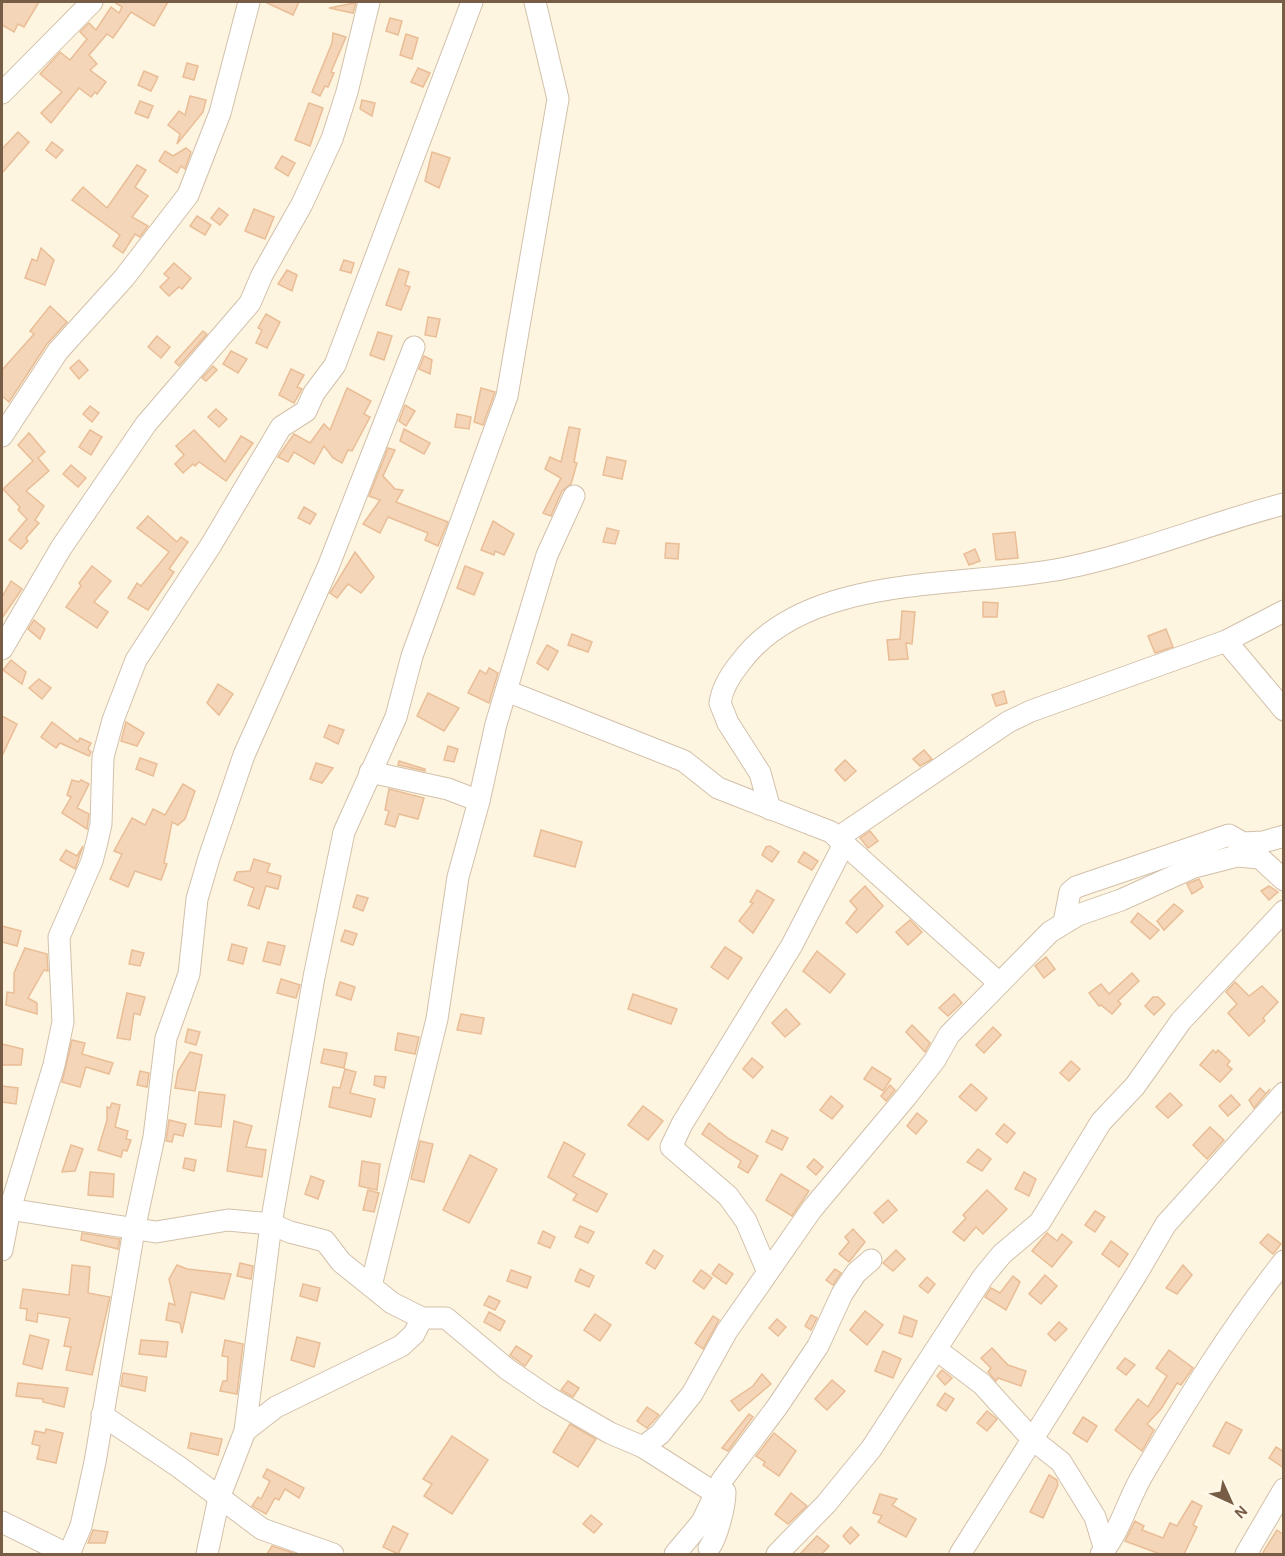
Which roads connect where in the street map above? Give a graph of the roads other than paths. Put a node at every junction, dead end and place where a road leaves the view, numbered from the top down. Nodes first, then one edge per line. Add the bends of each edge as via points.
1 (92, 2) edge
2 (249, 2) edge
3 (369, 2) edge
4 (472, 2) edge
5 (535, 2) edge
6 (2, 93) edge
7 (414, 347) dead end
8 (2, 436) edge
9 (574, 496) dead end
10 (1284, 504) edge
11 (1284, 611) edge
12 (1226, 641) junction
13 (2, 649) edge
14 (507, 691) junction
15 (1284, 710) edge
16 (370, 772) junction
17 (479, 801) junction
18 (771, 809) junction
19 (1284, 836) edge
20 (839, 837) junction
21 (1284, 880) edge
22 (1284, 911) edge
23 (1064, 922) junction
24 (998, 982) junction
25 (1284, 1093) edge
26 (6, 1209) edge
27 (271, 1224) junction
28 (134, 1230) junction
29 (2, 1250) edge
30 (871, 1260) dead end
31 (1284, 1261) edge
32 (767, 1270) junction
33 (372, 1286) junction
34 (422, 1317) junction
35 (937, 1350) junction
36 (102, 1415) junction
37 (245, 1431) junction
38 (1032, 1439) junction
39 (643, 1447) junction
40 (1284, 1489) edge
41 (715, 1493) junction
42 (219, 1498) junction
43 (2, 1522) edge
44 (709, 1548) dead end
45 (1103, 1552) edge
46 (68, 1554) edge
47 (207, 1554) edge
48 (333, 1554) edge
49 (675, 1554) edge
50 (777, 1554) edge
51 (960, 1554) edge
52 (1246, 1554) edge

1 - 6 street
2 - 8 street via 220,113 188,195 124,278 58,351
3 - 13 street via 332,139 250,303 146,424 61,548
4 - 26 street via 335,364 306,411 282,425 211,545 136,660 103,757 101,824 92,861 60,938 63,1022 54,1065
5 - 16 street via 558,99 507,396 412,656 396,717
7 - 28 street via 327,567 244,755 208,858 197,899 189,974 166,1038 154,1137
9 - 14 street via 547,555
10 - 18 street via 1170,541 1068,568 857,596 822,606 775,629 751,647 732,675 720,703 760,773
11 - 12 street
12 - 15 street
12 - 20 street via 1008,722
14 - 17 street
14 - 18 street via 684,761 718,788
16 - 17 street via 448,789
16 - 27 street via 340,847
17 - 33 street via 458,877 437,1019
18 - 20 street
19 - 23 street via 1243,843 1229,835 1076,887 1068,896
20 - 24 street
20 - 32 street via 842,848 792,945 671,1146 728,1196 751,1231
21 - 23 street via 1260,858 1237,856 1194,867
22 - 35 street via 1166,1039 1134,1086 1101,1122 1046,1214 983,1277
23 - 24 street
24 - 32 street via 949,1035 935,1060
25 - 38 street via 1157,1236
26 - 28 street
26 - 29 street
27 - 28 street via 228,1220 175,1230
27 - 33 street via 325,1241 341,1262
27 - 37 street
28 - 36 street
30 - 41 street via 856,1273 818,1346
31 - 45 street via 1246,1308 1191,1396 1134,1490
32 - 39 street via 692,1394 660,1434
33 - 34 street via 392,1303
34 - 37 street via 414,1334 401,1346 276,1407
34 - 39 street via 446,1318 548,1397
35 - 38 street via 990,1392
35 - 50 street via 871,1449 826,1504
36 - 42 street
36 - 46 street via 85,1509
37 - 42 street
38 - 45 street via 1068,1471 1100,1528
38 - 51 street
39 - 41 street
40 - 52 street
41 - 44 street via 725,1492 725,1505 716,1539
41 - 49 street via 702,1522
42 - 47 street
42 - 48 street via 262,1529
43 - 46 street

